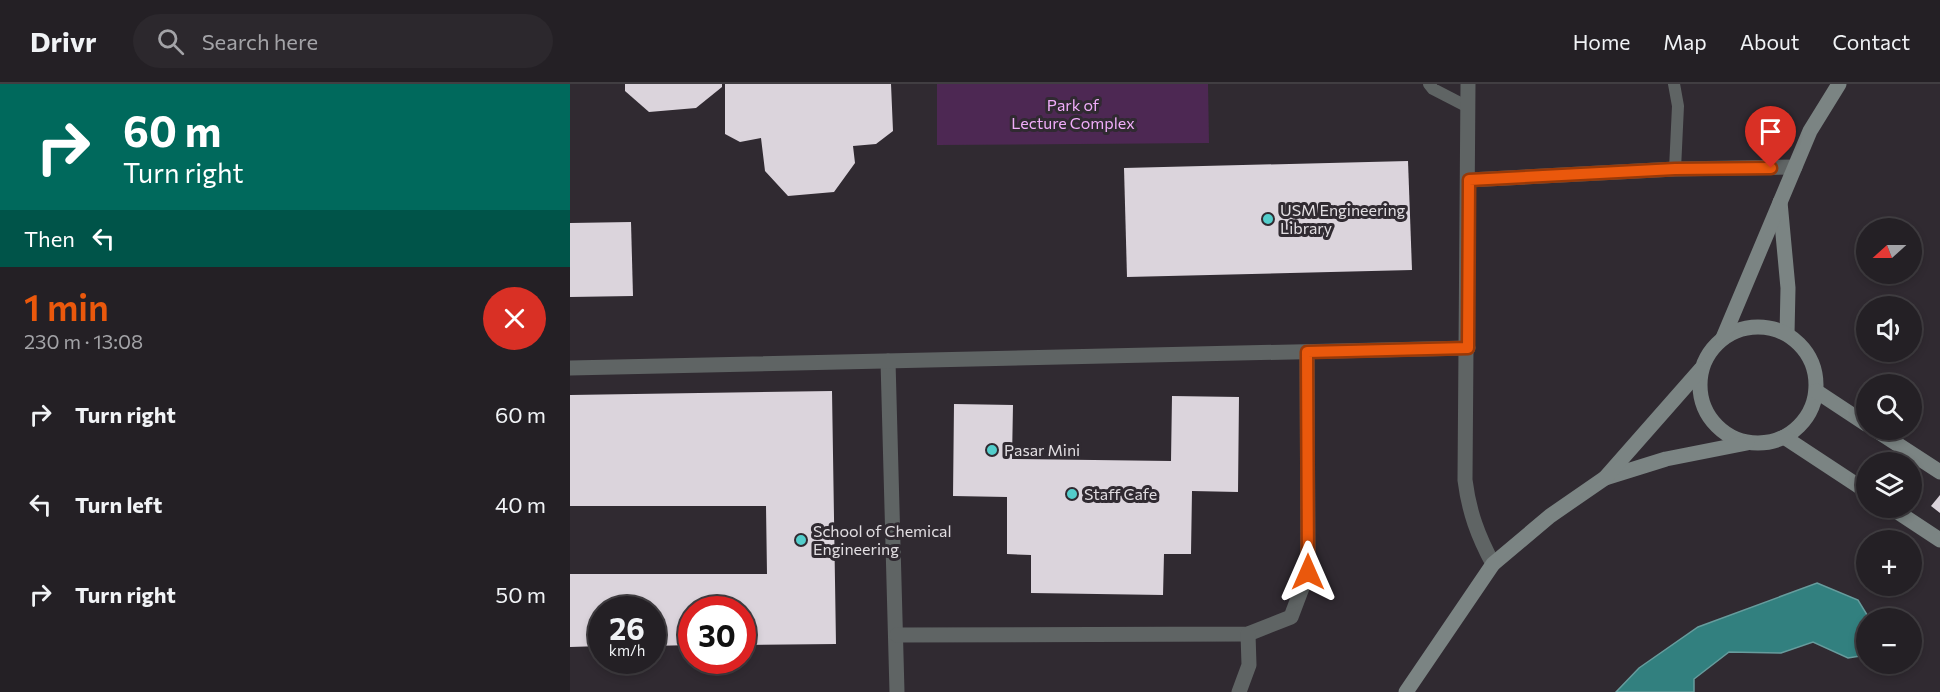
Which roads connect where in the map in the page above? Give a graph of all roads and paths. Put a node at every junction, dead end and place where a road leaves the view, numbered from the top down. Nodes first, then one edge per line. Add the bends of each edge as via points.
1 (1429, 84) edge
2 (1468, 84) edge
3 (1674, 84) edge
4 (1839, 84) edge
5 (1466, 106) junction
6 (1794, 167) junction
7 (1675, 169) junction
8 (1469, 180) junction
9 (1780, 199) junction
10 (1787, 334) junction
11 (1723, 338) junction
12 (1468, 348) junction
13 (1307, 352) junction
14 (888, 361) junction
15 (570, 368) edge
16 (1701, 369) junction
17 (1816, 391) junction
18 (1856, 417) edge
19 (1785, 438) junction
20 (1891, 440) edge
21 (1747, 443) junction
22 (1940, 472) edge
23 (1605, 478) junction
24 (1856, 484) edge
25 (1907, 518) edge
26 (1940, 540) edge
27 (1493, 564) junction
28 (1248, 634) junction
29 (897, 635) junction
30 (897, 692) edge
31 (1239, 692) edge
32 (1407, 692) edge

1 - 5 lane via 1433,90
2 - 5 street
3 - 7 lane via 1678,106
4 - 6 street via 1810,131
5 - 8 street
6 - 7 street
6 - 9 street
7 - 8 street
8 - 12 street
9 - 10 street via 1788,288
9 - 11 street
10 - 11 street via 1754,327
10 - 17 street via 1810,358
11 - 16 street
12 - 13 street
12 - 27 street via 1464,480 1469,512
13 - 14 street
13 - 28 street via 1308,572 1292,617
14 - 15 street
14 - 29 street
16 - 21 street via 1699,388 1709,416 1729,436
16 - 23 street
17 - 18 street
17 - 19 street via 1811,410
19 - 21 street
19 - 24 street
20 - 22 street
21 - 23 street via 1666,459
23 - 27 street via 1550,516
25 - 26 street
27 - 32 street
28 - 29 street
28 - 31 street via 1249,665
29 - 30 street

